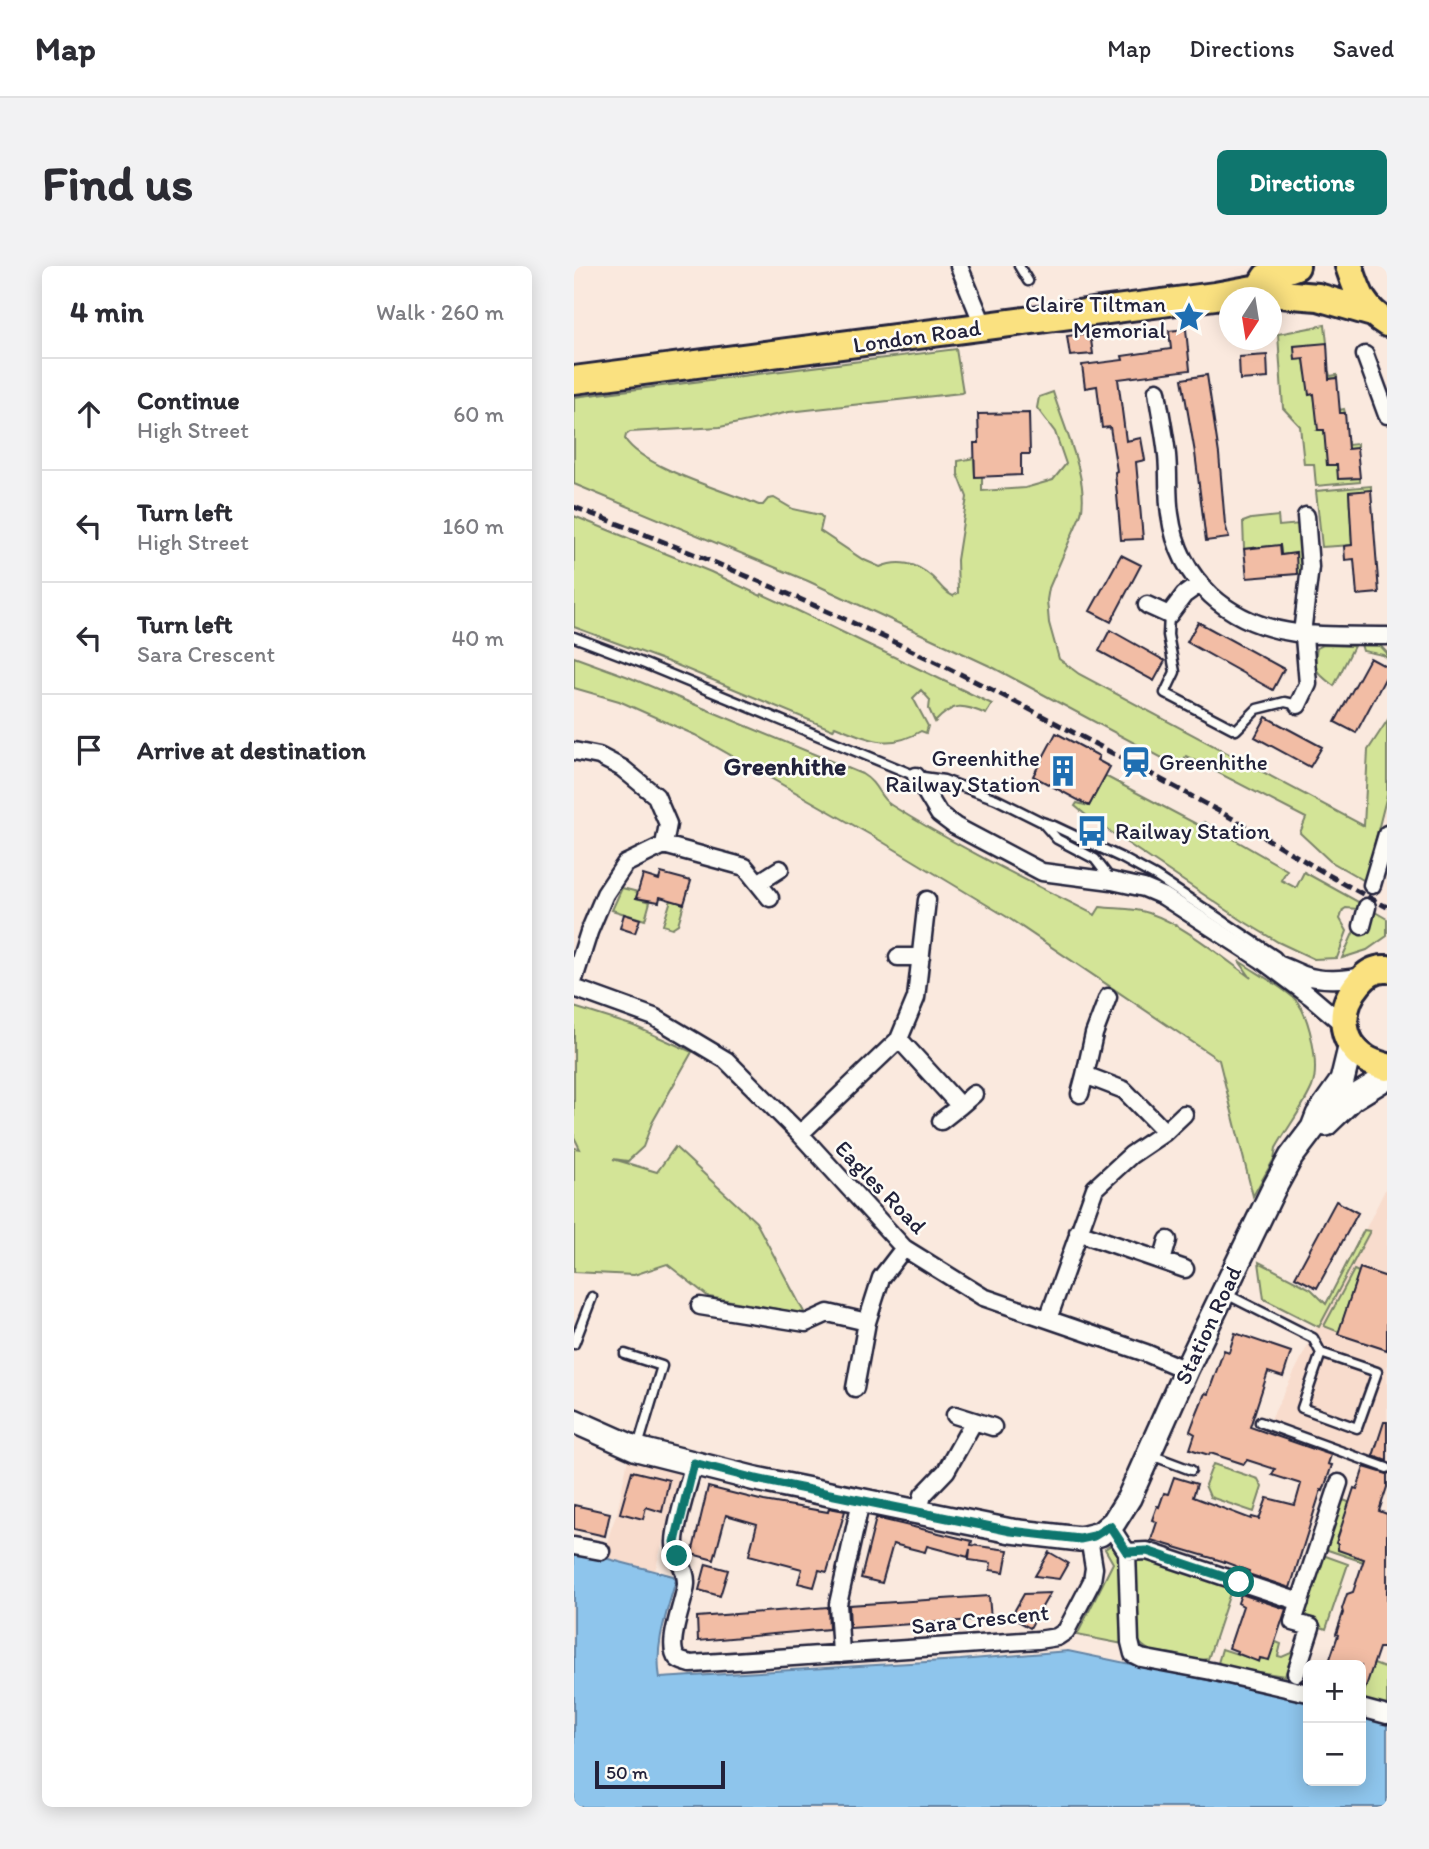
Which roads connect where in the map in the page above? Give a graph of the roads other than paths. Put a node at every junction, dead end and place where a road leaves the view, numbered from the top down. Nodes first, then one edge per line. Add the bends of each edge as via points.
1 (959, 266) edge
2 (1019, 266) edge
3 (1296, 266) edge
4 (1349, 266) edge
5 (1028, 281) dead end
6 (1260, 287) edge
7 (1282, 294) edge
8 (1219, 295) edge
9 (1382, 320) edge
10 (984, 327) junction
11 (1365, 355) dead end
12 (574, 380) edge
13 (1157, 391) dead end
14 (1387, 415) edge
15 (1306, 516) dead end
16 (1198, 585) junction
17 (1147, 606) dead end
18 (1169, 615) junction
19 (1305, 634) junction
20 (1387, 636) edge
21 (574, 637) edge
22 (1298, 705) joint
23 (574, 751) edge
24 (916, 776) junction
25 (1042, 822) junction
26 (1387, 834) edge
27 (664, 845) junction
28 (780, 869) dead end
29 (1112, 881) junction
30 (758, 883) junction
31 (1372, 885) dead end
32 (770, 898) dead end
33 (927, 900) dead end
34 (1367, 907) dead end
35 (1362, 926) dead end
36 (898, 957) dead end
37 (921, 957) junction
38 (1262, 960) junction
39 (1283, 965) junction
40 (1379, 969) edge
41 (574, 979) edge
42 (574, 988) edge
43 (1108, 997) dead end
44 (1347, 1034) junction
45 (899, 1039) junction
46 (1387, 1067) edge
47 (1085, 1075) junction
48 (1387, 1077) edge
49 (974, 1094) dead end
50 (1080, 1094) dead end
51 (960, 1106) junction
52 (1184, 1114) dead end
53 (941, 1121) dead end
54 (1313, 1128) junction
55 (1166, 1132) junction
56 (800, 1134) junction
57 (1078, 1232) junction
58 (1168, 1240) dead end
59 (904, 1248) junction
60 (1162, 1261) junction
61 (1185, 1269) dead end
62 (1223, 1293) junction
63 (592, 1297) dead end
64 (700, 1306) dead end
65 (1048, 1319) junction
66 (867, 1322) junction
67 (574, 1344) edge
68 (1321, 1353) junction
69 (625, 1354) dead end
70 (1186, 1370) junction
71 (855, 1388) dead end
72 (955, 1415) dead end
73 (574, 1421) edge
74 (974, 1421) junction
75 (1260, 1422) dead end
76 (993, 1427) dead end
77 (637, 1449) junction
78 (1149, 1454) junction
79 (694, 1463) junction
80 (1387, 1468) edge
81 (1191, 1470) dead end
82 (1339, 1483) dead end
83 (861, 1501) junction
84 (918, 1513) junction
85 (1110, 1526) junction
86 (1089, 1538) junction
87 (574, 1546) edge
88 (601, 1551) dead end
89 (1127, 1552) junction
90 (1300, 1602) junction
91 (841, 1654) junction
92 (1296, 1673) dead end
93 (1303, 1692) edge
94 (1366, 1709) edge
95 (1387, 1715) edge

1 - 10 street
2 - 5 lane
3 - 6 main road, London Road via 1266,277
4 - 9 main road via 1357,291
7 - 9 main road, London Road via 1318,297
8 - 10 main road, London Road
10 - 12 main road, London Road
11 - 14 street
13 - 16 street via 1173,526 1178,548
15 - 19 street via 1310,572
16 - 18 street
16 - 19 street via 1250,621
17 - 18 street
18 - 22 lane via 1175,672 1165,693 1236,730 1257,709 1285,702
19 - 20 street
19 - 22 street via 1308,686
21 - 24 lane
23 - 27 street via 599,756 622,768 656,796 668,824
24 - 25 lane via 979,792
24 - 29 street via 939,814 1013,858 1045,873
25 - 29 lane via 1057,839 1095,859
25 - 39 lane via 1155,876
26 - 31 street
27 - 30 street via 745,867
27 - 41 street via 625,864 589,932
28 - 30 street
29 - 38 street via 1163,896
30 - 32 street
33 - 37 street
34 - 35 street
36 - 37 street
37 - 45 street via 916,998
38 - 39 street
38 - 44 street via 1311,996
39 - 40 street via 1322,979
40 - 44 main road via 1349,995 1344,1011
42 - 56 street, Eagles Road via 654,1017 726,1060
43 - 47 street
44 - 46 main road via 1367,1060
44 - 54 main road, Station Road via 1344,1077
45 - 51 street
45 - 56 street
47 - 50 street
47 - 55 street via 1124,1090
48 - 54 main road, Station Road via 1353,1098 1325,1124
49 - 51 street
51 - 53 street
52 - 55 street
54 - 62 main road, Station Road via 1282,1173
55 - 57 street via 1131,1155 1095,1188
56 - 59 street, Eagles Road
57 - 60 street
57 - 65 street
58 - 60 street
59 - 65 street, Eagles Road via 983,1297
59 - 66 street via 881,1278
60 - 61 street
62 - 68 lane via 1313,1338
62 - 70 main road, Station Road
63 - 67 lane
64 - 66 street via 806,1323 828,1313
65 - 70 street, Eagles Road
66 - 71 street
68 - 68 lane via 1377,1372 1357,1428 1302,1408
69 - 77 lane via 662,1366
70 - 78 main road, Station Road
72 - 74 street
73 - 77 main road
74 - 76 street
74 - 84 street via 946,1471 923,1496
75 - 80 lane
77 - 79 main road
78 - 81 lane
78 - 85 main road, Station Road via 1129,1499
79 - 83 main road
79 - 91 street, Sara Crescent via 675,1542 686,1583 673,1642 678,1660 691,1664
82 - 90 street
83 - 84 main road
83 - 91 street via 838,1604
84 - 86 main road via 1011,1531
85 - 86 main road
85 - 89 street
86 - 91 street, Sara Crescent via 1092,1581 1066,1631 1057,1637
87 - 88 street
89 - 90 street via 1147,1551
89 - 93 street via 1133,1654
90 - 92 street via 1293,1622 1311,1628
94 - 95 street

